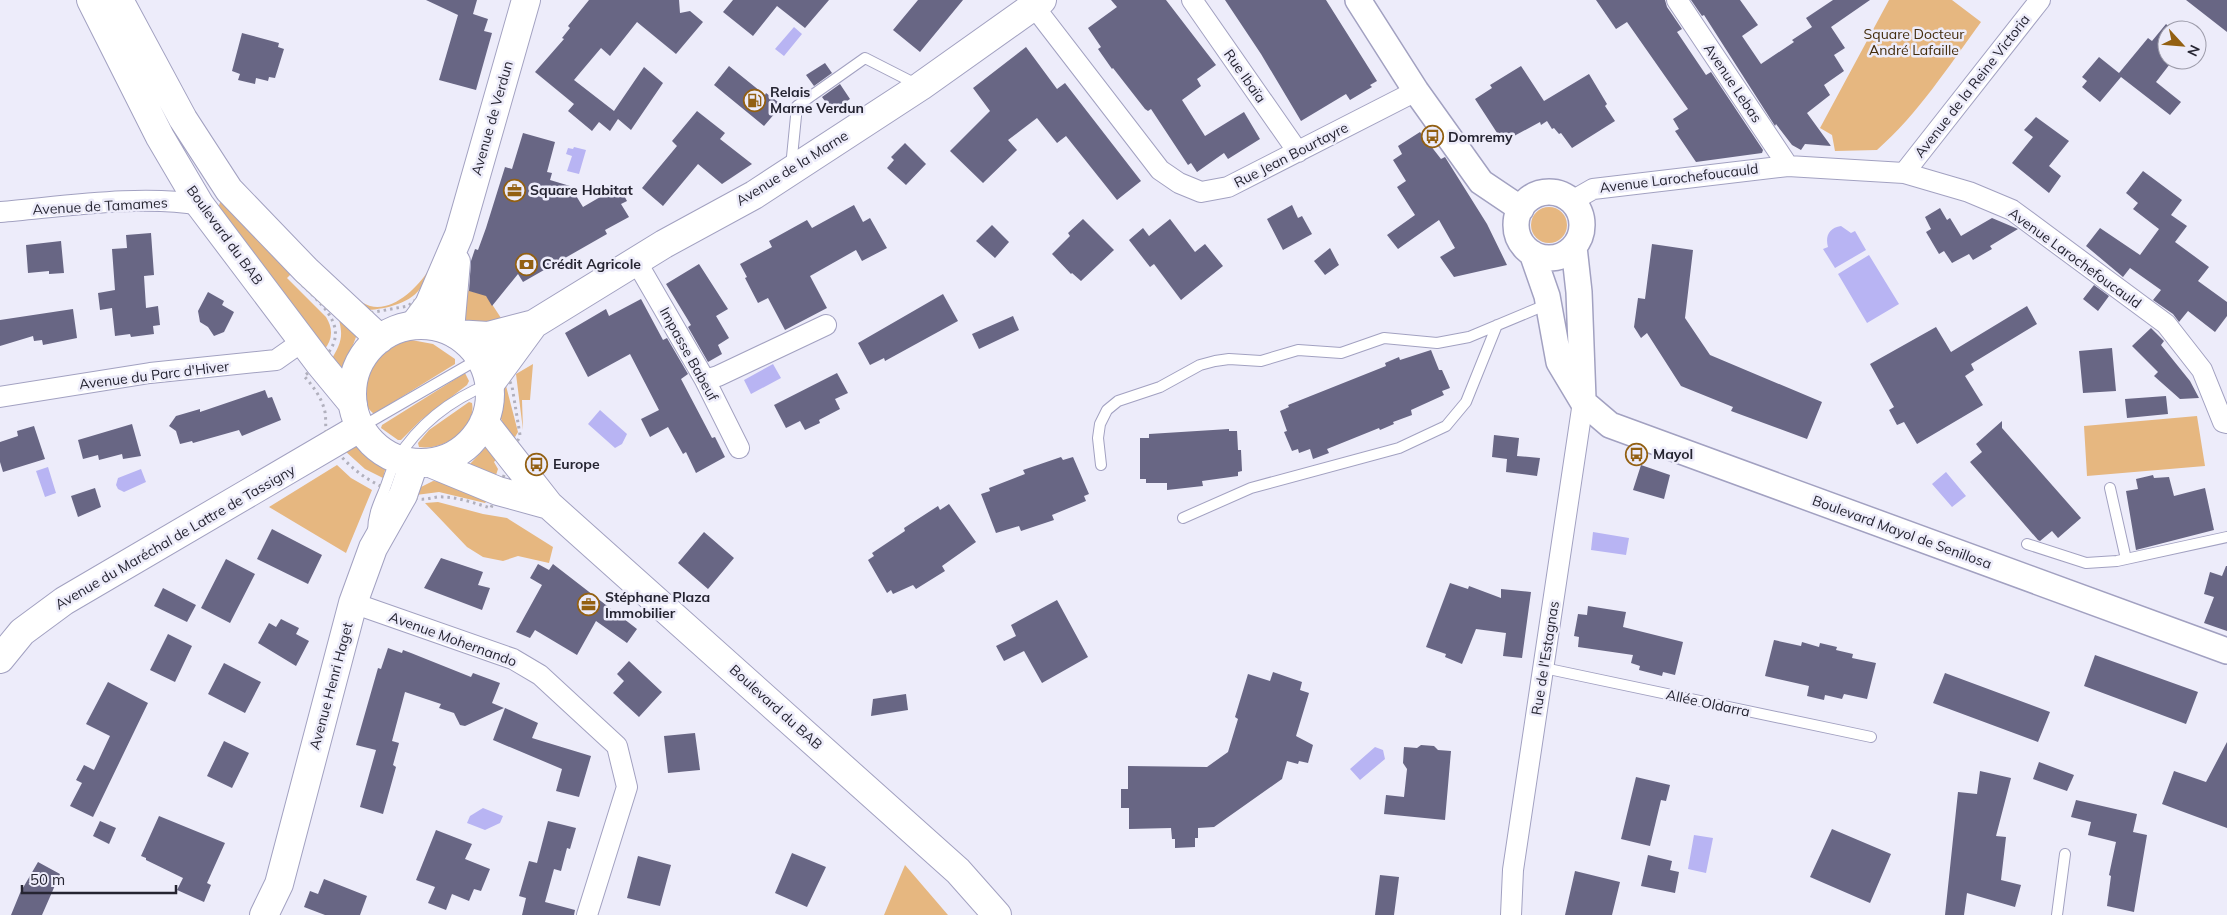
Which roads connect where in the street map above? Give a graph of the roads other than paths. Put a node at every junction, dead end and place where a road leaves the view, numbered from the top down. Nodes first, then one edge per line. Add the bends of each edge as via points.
1 (91, 0) edge
2 (119, 0) edge
3 (526, 0) edge
4 (1192, 0) edge
5 (1358, 0) edge
6 (1677, 0) edge
7 (2040, 0) edge
8 (1035, 2) edge
9 (921, 86) junction
10 (1416, 91) junction
11 (1298, 152) junction
12 (1788, 166) junction
13 (790, 172) junction
14 (1904, 173) junction
15 (1572, 201) junction
16 (200, 205) junction
17 (1521, 209) junction
18 (0, 212) edge
19 (459, 235) junction
20 (1574, 247) junction
21 (1532, 254) junction
22 (636, 261) junction
23 (1548, 304) junction
24 (534, 324) junction
25 (414, 325) junction
26 (826, 325) dead end
27 (1497, 325) junction
28 (453, 332) junction
29 (380, 338) junction
30 (303, 341) junction
31 (481, 357) junction
32 (705, 380) junction
33 (490, 384) junction
34 (0, 397) edge
35 (1584, 402) junction
36 (357, 416) junction
37 (484, 422) junction
38 (2227, 423) edge
39 (739, 448) dead end
40 (414, 461) junction
41 (1102, 465) dead end
42 (2110, 488) dead end
43 (549, 505) junction
44 (1183, 518) dead end
45 (2227, 537) edge
46 (2027, 544) dead end
47 (2126, 559) junction
48 (353, 603) junction
49 (2227, 651) edge
50 (0, 659) edge
51 (1544, 668) junction
52 (1871, 738) dead end
53 (2065, 854) dead end
54 (264, 915) edge
55 (587, 915) edge
56 (997, 915) edge
57 (1511, 915) edge
58 (2057, 915) edge

1 - 16 main road, Boulevard du BAB via 160,137
2 - 29 main road via 183,119 229,190 306,270
3 - 19 main road, Avenue de Verdun
4 - 11 street, Rue Ibaïa
5 - 10 street
6 - 12 street, Avenue Lebas
7 - 14 street, Avenue de la Reine Victoria
8 - 9 main road, Avenue de la Marne
8 - 11 street, Rue Jean Bourtayre via 1160,170 1180,183 1202,192 1228,187
9 - 13 main road, Avenue de la Marne
9 - 13 lane via 865,58 797,106
10 - 11 street, Rue Jean Bourtayre
10 - 17 street via 1481,182
12 - 14 street, Avenue Larochefoucauld
12 - 15 street, Avenue Larochefoucauld via 1592,188
13 - 22 main road, Avenue de la Marne
14 - 38 street, Avenue Larochefoucauld via 1969,192 2012,210 2166,324 2202,370 2223,422
15 - 17 street via 1554,193 1545,193 1527,201
15 - 20 street via 1580,214 1582,228
16 - 18 street, Avenue de Tamames via 126,202
16 - 30 main road, Boulevard du BAB
17 - 21 street via 1516,228 1519,238
19 - 25 main road, Avenue de Verdun via 428,305
19 - 28 main road, Avenue de Verdun
20 - 21 street via 1567,253 1550,258
20 - 35 street
21 - 23 street, Boulevard Mayol de Senillosa
22 - 24 main road, Avenue de la Marne
22 - 32 street, Impasse Babeuf
23 - 27 lane
23 - 35 street, Boulevard Mayol de Senillosa via 1559,362
24 - 28 main road, Avenue de la Marne via 488,336
24 - 31 lane
24 - 33 main road, Avenue de la Marne
25 - 28 main road, Avenue de la Marne via 433,325
25 - 29 main road via 396,329
26 - 32 street
27 - 41 lane via 1437,343 1384,338 1341,353 1298,350 1261,361 1229,359 1200,365 1160,387 1118,401 1107,410 1098,438
27 - 44 lane via 1466,402 1446,426 1399,448 1251,488
28 - 31 main road
29 - 36 main road via 366,352 358,368 353,385
30 - 34 street, Avenue du Parc d'Hiver via 276,360 150,373
30 - 36 main road, Boulevard du BAB
31 - 33 main road
31 - 36 lane
32 - 39 street, Impasse Babeuf
33 - 37 main road via 490,404
33 - 40 lane via 468,393 427,423
35 - 49 street, Boulevard Mayol de Senillosa via 1610,425
35 - 51 street, Rue de l'Estagnas
36 - 40 main road, Boulevard du BAB via 370,441 383,452
36 - 50 main road, Avenue du Maréchal de Lattre de Tassigny via 64,601 22,632
37 - 40 main road via 463,450 447,458
37 - 43 main road, Boulevard du BAB
40 - 43 main road, Boulevard du BAB
40 - 48 main road, Avenue Henri Haget via 403,495 373,548
42 - 47 lane
43 - 56 main road, Boulevard du BAB via 958,871
45 - 47 lane
46 - 47 lane via 2086,563
48 - 54 main road, Avenue Henri Haget via 279,884
48 - 55 street, Avenue Mohernando via 513,659 540,675 617,746 627,787
51 - 52 lane, Allée Oldarra
51 - 57 street, Rue de l'Estagnas via 1513,870
53 - 58 lane

